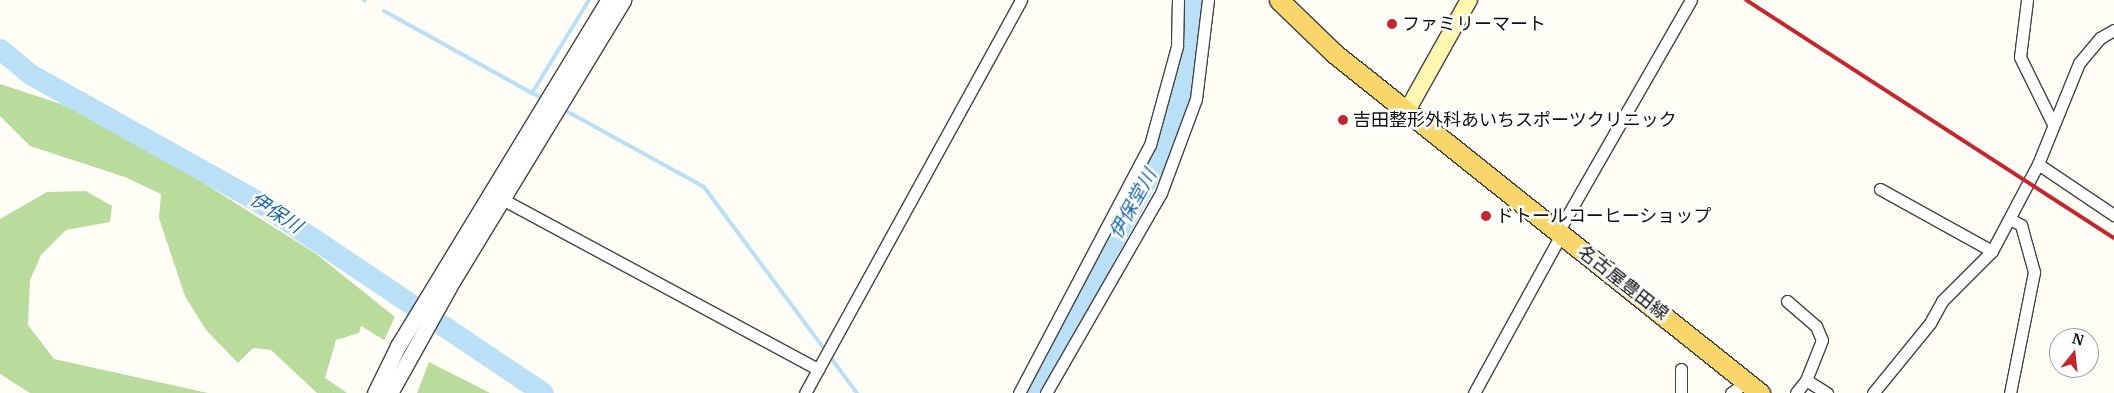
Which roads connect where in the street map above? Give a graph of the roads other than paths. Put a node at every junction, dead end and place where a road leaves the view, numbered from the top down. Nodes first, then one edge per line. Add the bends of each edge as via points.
1 (608, 0) edge
2 (623, 0) edge
3 (1021, 0) edge
4 (1178, 0) edge
5 (1208, 0) edge
6 (1279, 0) edge
7 (1469, 0) edge
8 (1691, 0) edge
9 (2027, 0) edge
10 (2114, 30) edge
11 (1408, 109) junction
12 (2052, 124) junction
13 (2038, 164) junction
14 (1880, 189) dead end
15 (502, 199) junction
16 (2114, 215) edge
17 (2010, 218) junction
18 (1560, 233) junction
19 (1992, 251) junction
20 (444, 283) junction
21 (1787, 301) dead end
22 (405, 349) junction
23 (818, 369) junction
24 (1680, 369) dead end
25 (1806, 380) junction
26 (1745, 389) edge
27 (375, 393) edge
28 (390, 393) edge
29 (805, 393) edge
30 (1019, 393) edge
31 (1046, 393) edge
32 (1474, 393) edge
33 (1681, 393) edge
34 (1796, 393) edge
35 (1828, 393) edge
36 (1873, 393) edge
37 (2010, 393) edge

1 - 20 street
2 - 15 street
3 - 23 street
4 - 30 street via 1177,46 1150,145
5 - 31 street via 1196,98 1162,193
6 - 11 main road, 名古屋豊田線 via 1336,54
7 - 11 main road
8 - 18 street
9 - 12 street via 2020,57
10 - 12 street via 2100,38 2079,63
11 - 18 main road, 名古屋豊田線
12 - 13 street
13 - 16 street
13 - 17 street
14 - 19 street
15 - 20 street
15 - 23 street
17 - 19 street
17 - 37 street via 2021,225 2034,272
18 - 26 main road, 名古屋豊田線
18 - 32 street
19 - 36 street via 1942,301 1930,323
20 - 22 street
21 - 25 street via 1816,326 1822,340
22 - 27 street
22 - 28 street
23 - 29 street
24 - 33 street
25 - 34 street
25 - 35 street

